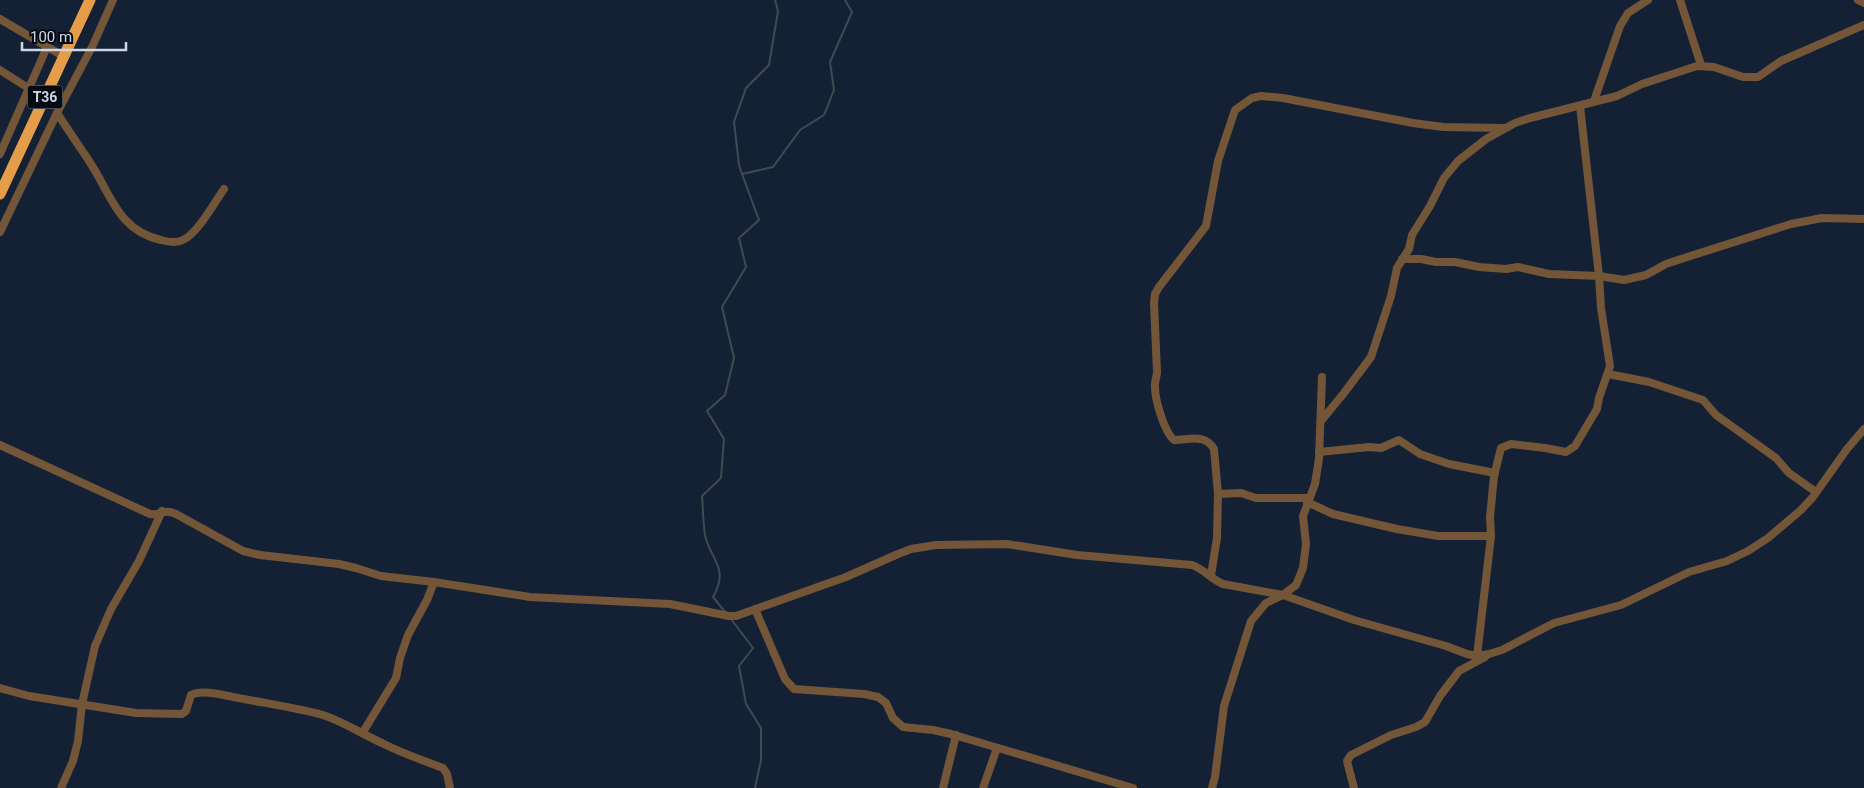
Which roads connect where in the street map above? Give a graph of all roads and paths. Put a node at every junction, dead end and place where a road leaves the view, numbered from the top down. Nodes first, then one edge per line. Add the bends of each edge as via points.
1 (90, 0) edge
2 (113, 0) edge
3 (1648, 0) edge
4 (1680, 0) edge
5 (1858, 0) edge
6 (1864, 3) edge
7 (0, 19) edge
8 (1864, 25) edge
9 (46, 47) junction
10 (63, 56) junction
11 (1701, 66) junction
12 (0, 70) edge
13 (30, 88) junction
14 (44, 98) junction
15 (1594, 101) junction
16 (1580, 106) junction
17 (57, 112) junction
18 (1505, 128) junction
19 (0, 154) edge
20 (224, 189) dead end
21 (0, 194) edge
22 (1864, 219) edge
23 (0, 232) edge
24 (1402, 259) junction
25 (1599, 276) junction
26 (1608, 374) junction
27 (1322, 377) dead end
28 (1321, 421) junction
29 (1864, 429) edge
30 (0, 445) edge
31 (1319, 452) junction
32 (1495, 473) junction
33 (1816, 492) junction
34 (1218, 494) junction
35 (1308, 500) junction
36 (162, 511) junction
37 (1491, 536) junction
38 (1210, 575) junction
39 (434, 582) junction
40 (1283, 595) junction
41 (754, 609) junction
42 (1489, 654) junction
43 (1477, 656) junction
44 (0, 688) edge
45 (82, 704) junction
46 (363, 732) junction
47 (956, 735) junction
48 (997, 748) junction
49 (60, 788) edge
50 (450, 788) edge
51 (943, 788) edge
52 (983, 788) edge
53 (1133, 788) edge
54 (1212, 788) edge
55 (1354, 788) edge

1 - 10 highway, T36
2 - 17 street
3 - 15 street via 1628,13 1620,26
4 - 11 street
5 - 6 street
7 - 9 street
8 - 11 street via 1781,61 1758,77 1744,77
9 - 10 street
9 - 13 street
10 - 14 highway, T36
11 - 15 street
12 - 13 street
13 - 14 street
13 - 19 street
14 - 21 highway, T36
15 - 16 street
16 - 18 street via 1530,118
16 - 25 street
17 - 20 street via 121,216 139,232 166,241 184,240
17 - 23 street
18 - 24 street via 1450,169
18 - 34 street via 1413,123 1261,96 1252,98 1235,110 1218,161 1206,226 1159,287 1154,303 1156,398 1167,432 1174,440 1200,438 1212,444
22 - 25 street via 1822,218 1791,224 1684,258 1633,279 1614,280
24 - 25 street
24 - 28 street via 1371,357
25 - 26 street via 1600,308 1609,355
26 - 32 street via 1598,409 1575,446 1565,452 1507,444 1500,450
26 - 33 street via 1649,382 1703,400 1716,415 1776,458 1789,473
27 - 28 street
28 - 31 street
29 - 33 street
30 - 36 street via 150,514
31 - 32 street via 1382,448 1399,440 1420,454 1448,464
31 - 35 street via 1315,484
32 - 37 street
33 - 42 street via 1781,528 1737,557 1689,572 1621,605 1554,623
34 - 35 street via 1241,493 1256,498
34 - 38 street via 1217,538
35 - 37 street via 1333,514 1397,529 1438,536
35 - 40 street via 1303,516 1306,544 1303,568 1296,585
36 - 39 street via 176,514 248,553 339,564 381,576
36 - 45 street via 95,646
37 - 43 street
38 - 40 street via 1223,584
38 - 41 street via 1185,564 1077,555 1007,544 936,545 898,554 846,577
39 - 41 street via 530,597 670,604 729,616
39 - 46 street via 408,635 396,678
40 - 43 street via 1354,620
40 - 54 street via 1266,603 1251,622 1224,706
41 - 47 street via 784,679 794,689 878,697 886,702 892,718 903,727
42 - 43 street
42 - 55 street via 1459,671 1425,722 1391,734 1351,755 1347,761
44 - 45 street
45 - 46 street via 136,713 182,714 191,695 205,692 324,716
45 - 49 street via 73,761
46 - 50 street via 381,743 443,768
47 - 48 street
47 - 51 street
48 - 52 street
48 - 53 street

